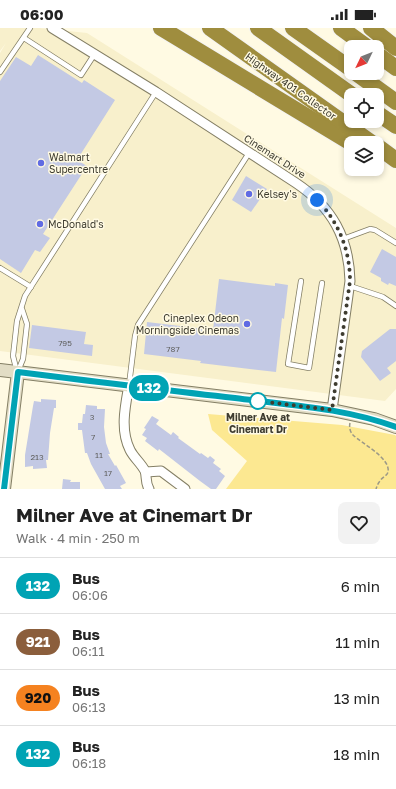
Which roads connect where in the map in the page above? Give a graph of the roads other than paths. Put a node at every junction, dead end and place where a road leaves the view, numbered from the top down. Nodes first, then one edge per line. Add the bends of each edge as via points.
1 (30, 28) edge
2 (52, 28) edge
3 (162, 28) edge
4 (210, 28) edge
5 (258, 28) edge
6 (294, 28) edge
7 (341, 28) edge
8 (372, 28) edge
9 (24, 38) junction
10 (357, 40) edge
11 (396, 48) edge
12 (94, 55) junction
13 (384, 59) edge
14 (344, 64) edge
15 (396, 68) edge
16 (0, 72) edge
17 (366, 80) edge
18 (344, 89) edge
19 (156, 92) junction
20 (396, 102) edge
21 (384, 118) edge
22 (396, 126) edge
23 (362, 136) edge
24 (344, 139) edge
25 (384, 151) edge
26 (249, 152) junction
27 (396, 160) edge
28 (384, 163) edge
29 (396, 171) edge
30 (343, 239) junction
31 (396, 243) edge
32 (0, 268) edge
33 (301, 281) dead end
34 (322, 283) dead end
35 (350, 286) junction
36 (31, 287) junction
37 (396, 306) edge
38 (22, 309) junction
39 (0, 370) edge
40 (18, 372) junction
41 (129, 385) junction
42 (332, 410) junction
43 (396, 426) edge
44 (146, 472) junction
45 (4, 489) edge
46 (149, 489) edge
47 (185, 489) edge

1 - 9 lane
2 - 12 street, Cinemart Drive
3 - 24 highway
4 - 23 highway, Highway 401 Collector
5 - 18 highway
6 - 14 highway
7 - 10 highway
8 - 11 highway
9 - 12 lane via 81,75
9 - 16 lane
12 - 19 street, Cinemart Drive
13 - 15 highway
17 - 20 highway
19 - 26 street, Cinemart Drive
19 - 36 lane
21 - 22 highway
25 - 27 highway
26 - 30 street, Cinemart Drive via 311,193 328,212
26 - 41 lane via 138,325
28 - 29 highway
30 - 31 lane via 370,229
30 - 35 street, Cinemart Drive via 350,264
32 - 36 lane
33 - 34 lane via 288,364 309,368
35 - 37 lane via 383,297
35 - 42 street, Cinemart Drive
36 - 38 lane via 25,296
38 - 40 lane via 27,324 23,359
38 - 40 lane via 17,321 13,356
39 - 40 main road
40 - 41 main road
40 - 45 main road
41 - 42 main road
41 - 44 street via 124,432 130,451
42 - 43 main road
44 - 46 street
44 - 47 street via 161,471

